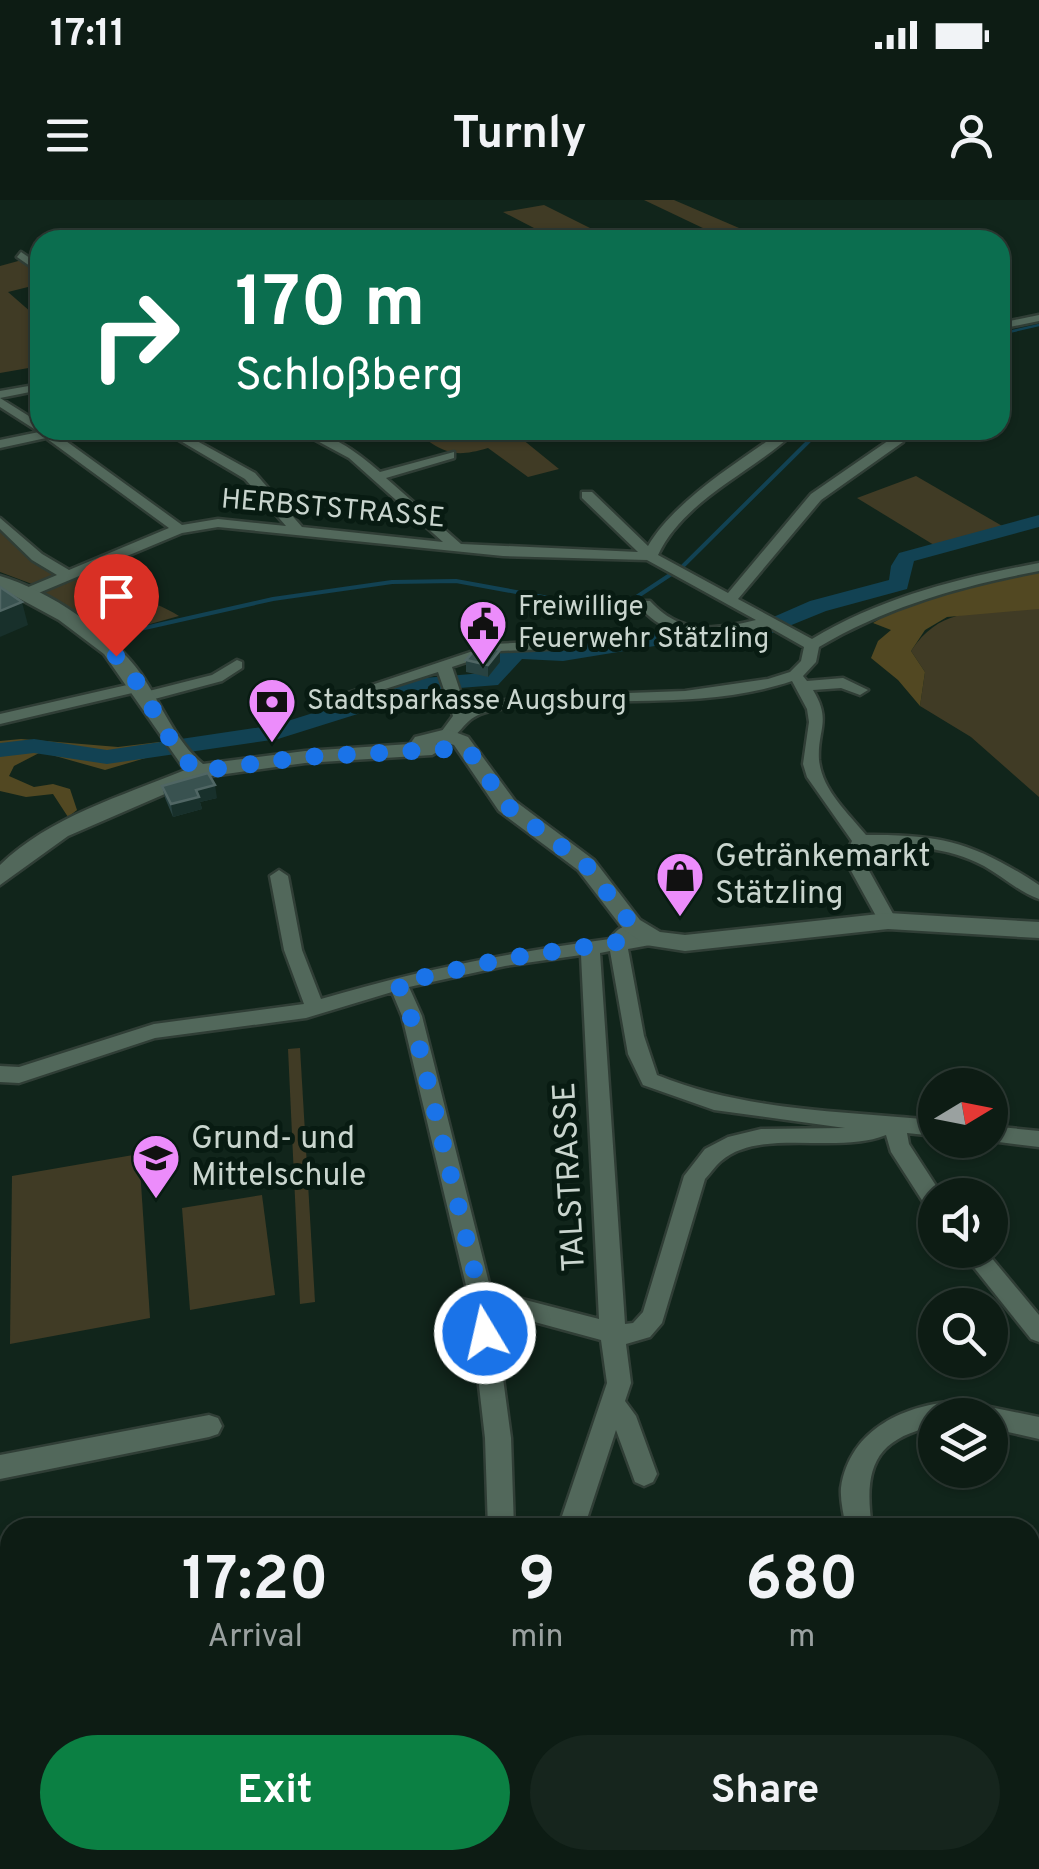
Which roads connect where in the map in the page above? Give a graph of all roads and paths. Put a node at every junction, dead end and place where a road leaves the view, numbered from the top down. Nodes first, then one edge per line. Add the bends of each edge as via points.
1 (21, 255) dead end
2 (30, 262) edge
3 (1039, 318) edge
4 (1010, 324) edge
5 (30, 389) edge
6 (0, 398) edge
7 (30, 421) edge
8 (30, 435) edge
9 (55, 440) edge
10 (186, 440) edge
11 (324, 440) edge
12 (778, 440) edge
13 (897, 440) edge
14 (0, 444) edge
15 (450, 454) dead end
16 (378, 476) junction
17 (586, 496) dead end
18 (0, 522) edge
19 (179, 530) junction
20 (297, 530) junction
21 (456, 546) junction
22 (650, 556) junction
23 (1039, 567) edge
24 (68, 575) junction
25 (0, 581) edge
26 (24, 594) junction
27 (730, 599) junction
28 (645, 604) dead end
29 (775, 624) junction
30 (569, 644) dead end
31 (812, 645) junction
32 (237, 665) dead end
33 (448, 678) junction
34 (799, 680) junction
35 (860, 690) dead end
36 (144, 692) junction
37 (323, 704) dead end
38 (460, 716) junction
39 (0, 718) edge
40 (457, 741) junction
41 (199, 771) junction
42 (861, 842) junction
43 (279, 876) dead end
44 (0, 878) edge
45 (1039, 893) edge
46 (888, 922) junction
47 (1039, 930) edge
48 (625, 934) junction
49 (590, 945) junction
50 (398, 983) junction
51 (315, 1008) junction
52 (0, 1074) edge
53 (894, 1123) junction
54 (918, 1126) edge
55 (1008, 1136) edge
56 (1039, 1139) edge
57 (920, 1178) edge
58 (986, 1268) edge
59 (481, 1298) junction
60 (1039, 1332) edge
61 (612, 1334) junction
62 (612, 1405) junction
63 (918, 1418) edge
64 (1008, 1421) edge
65 (209, 1426) dead end
66 (1039, 1428) edge
67 (0, 1466) edge
68 (644, 1474) dead end
69 (501, 1518) edge
70 (574, 1518) edge
71 (858, 1518) edge

1 - 2 street
3 - 4 street
5 - 6 street
6 - 7 street
8 - 14 street
9 - 19 street
10 - 20 street via 250,476
11 - 16 street
12 - 22 street via 686,513
13 - 27 street via 816,497
15 - 16 street
16 - 21 street
17 - 22 street
18 - 24 street
19 - 20 street, HERBSTSTRASSE via 218,523
19 - 24 street, HERBSTSTRASSE
20 - 21 street, HERBSTSTRASSE
21 - 22 street, HERBSTSTRASSE
22 - 27 street
23 - 31 street via 932,590 858,618
24 - 26 street, HERBSTSTRASSE
25 - 26 street
26 - 36 street via 88,632 121,660
27 - 29 street
28 - 29 street via 662,622 700,630
29 - 31 street
30 - 33 street via 500,647
31 - 34 street
32 - 36 street via 217,678
33 - 37 street
33 - 38 street
34 - 35 street
34 - 38 street via 685,696 544,700
34 - 42 street via 820,721 815,776
36 - 39 street
36 - 41 street
38 - 40 street
40 - 41 street
40 - 48 street via 507,806 586,865
41 - 44 street via 60,831
42 - 45 street via 957,845
42 - 46 street via 853,858
43 - 51 street via 292,950
46 - 47 street
46 - 48 street via 685,942
48 - 49 street
48 - 53 street via 638,1060 650,1080 778,1113
49 - 50 street
49 - 61 street, TALSTRASSE
50 - 51 street
50 - 59 street
51 - 52 street via 154,1031 20,1075
53 - 54 street
53 - 57 street via 899,1146
53 - 61 street via 877,1133 770,1136 720,1150 703,1163 689,1192 654,1316 646,1329
55 - 56 street
58 - 60 street
59 - 61 street
59 - 69 street
61 - 62 street, TALSTRASSE via 619,1383
62 - 68 street via 624,1416
62 - 70 street, TALSTRASSE
63 - 71 street via 881,1438 862,1462 854,1489
64 - 66 street
65 - 67 street

